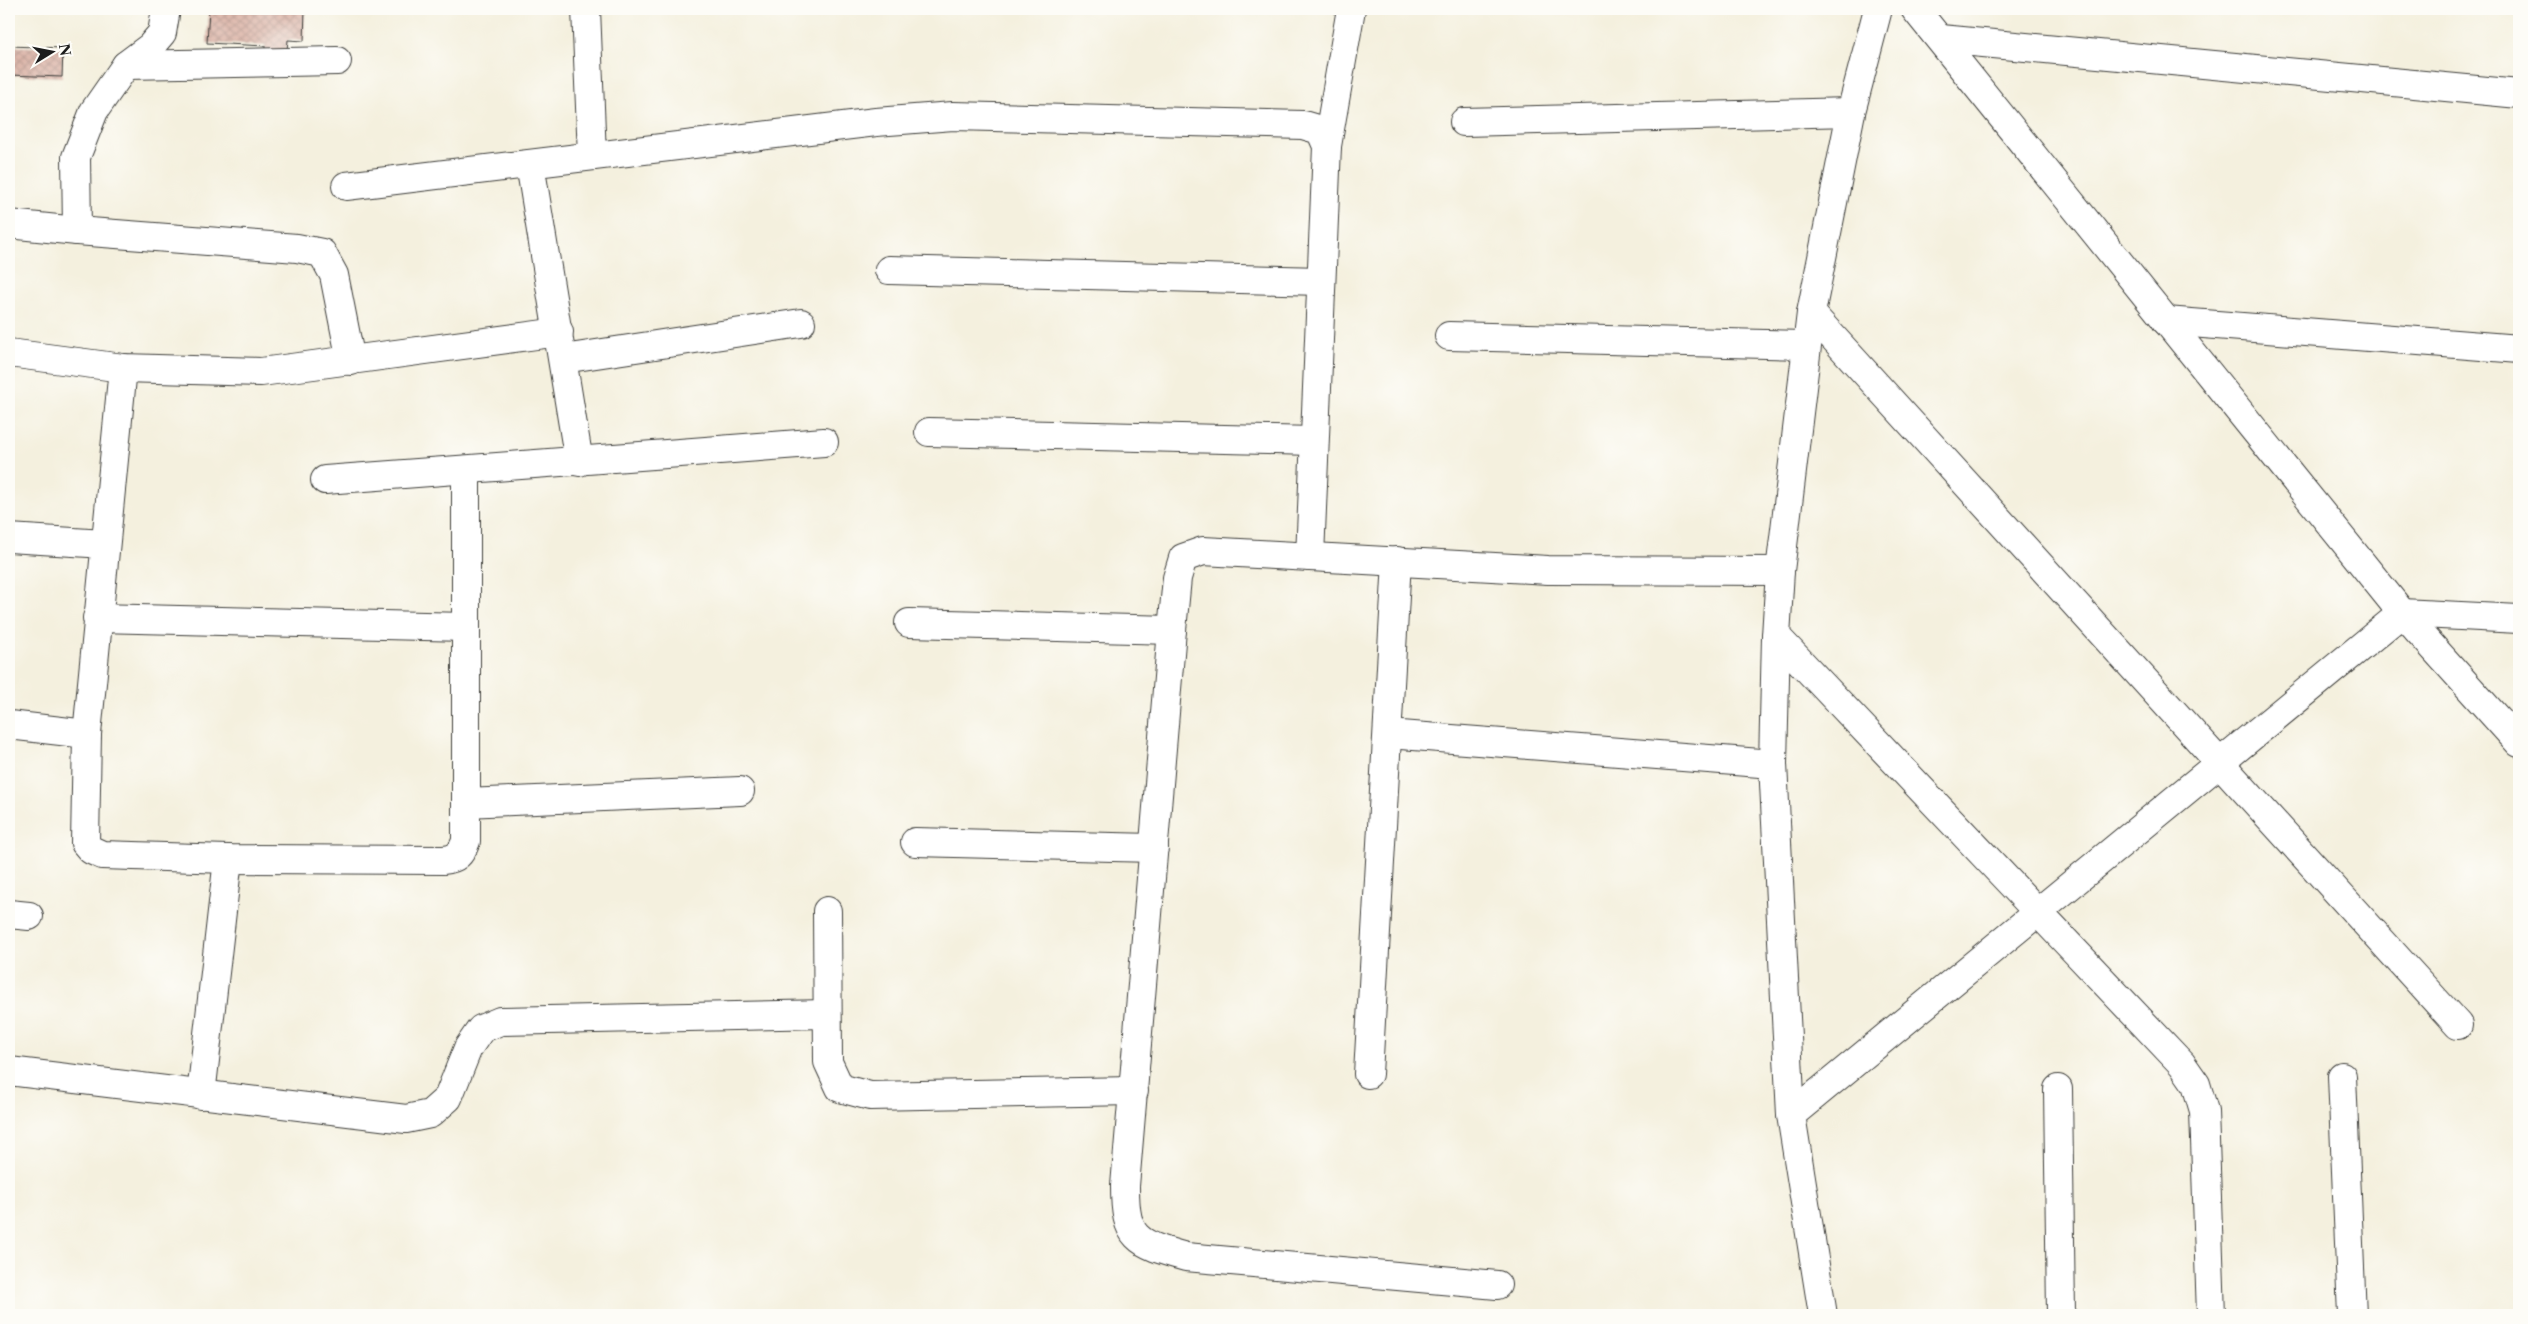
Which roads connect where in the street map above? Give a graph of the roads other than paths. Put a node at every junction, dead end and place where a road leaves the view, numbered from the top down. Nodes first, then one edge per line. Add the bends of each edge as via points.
1 (166, 9) edge
2 (586, 9) edge
3 (1351, 9) edge
4 (1878, 9) edge
5 (1915, 9) edge
6 (1941, 40) junction
7 (337, 61) dead end
8 (126, 65) junction
9 (2519, 75) edge
10 (2465, 89) junction
11 (2519, 94) edge
12 (1851, 112) junction
13 (1464, 122) dead end
14 (1327, 146) junction
15 (592, 156) junction
16 (530, 164) junction
17 (346, 186) dead end
18 (9, 224) edge
19 (77, 231) junction
20 (889, 270) dead end
21 (1321, 282) junction
22 (1811, 314) junction
23 (2166, 321) junction
24 (801, 323) dead end
25 (559, 332) junction
26 (1449, 336) dead end
27 (1806, 345) junction
28 (2519, 349) edge
29 (9, 353) edge
30 (563, 359) junction
31 (351, 361) junction
32 (123, 368) junction
33 (929, 432) dead end
34 (1314, 441) junction
35 (824, 442) dead end
36 (579, 462) junction
37 (466, 470) junction
38 (325, 480) dead end
39 (9, 538) edge
40 (105, 544) junction
41 (1310, 557) junction
42 (1397, 561) junction
43 (1780, 571) junction
44 (2402, 613) junction
45 (97, 618) junction
46 (2519, 619) edge
47 (909, 623) dead end
48 (466, 627) junction
49 (1172, 630) junction
50 (1776, 636) junction
51 (9, 725) edge
52 (87, 734) junction
53 (1388, 734) junction
54 (2519, 743) edge
55 (2220, 762) junction
56 (1773, 764) junction
57 (740, 791) dead end
58 (466, 803) junction
59 (915, 842) dead end
60 (1154, 848) junction
61 (228, 859) junction
62 (827, 911) dead end
63 (2038, 912) junction
64 (827, 1014) junction
65 (2458, 1025) dead end
66 (9, 1071) edge
67 (1368, 1074) dead end
68 (2342, 1076) dead end
69 (2058, 1089) dead end
70 (1134, 1091) junction
71 (200, 1095) junction
72 (1791, 1115) junction
73 (1497, 1285) dead end
74 (1823, 1315) edge
75 (2061, 1315) edge
76 (2211, 1315) edge
77 (2352, 1315) edge

1 - 8 street via 162,33
2 - 15 street
3 - 14 street
4 - 12 street
5 - 6 street
6 - 10 street
6 - 23 street
7 - 8 street
8 - 19 street via 94,110 76,157
9 - 10 street
10 - 11 street
12 - 13 street
12 - 22 street
14 - 15 street via 1320,130 1303,125 954,116 876,122
14 - 21 street
15 - 16 street
16 - 17 street
16 - 25 street
18 - 19 street
19 - 31 street via 297,248 322,253 334,275
20 - 21 street
21 - 34 street
22 - 27 street
22 - 55 street
23 - 28 street
23 - 44 street
24 - 30 street
25 - 30 street
25 - 31 street
26 - 27 street
27 - 43 street
29 - 32 street
30 - 36 street
31 - 32 street via 261,372
32 - 40 street
33 - 34 street
34 - 41 street
35 - 36 street
36 - 37 street
37 - 38 street
37 - 48 street
39 - 40 street
40 - 45 street
41 - 42 street
41 - 49 street via 1203,552 1183,558 1177,578
42 - 43 street via 1548,570
42 - 53 street
43 - 50 street
44 - 46 street
44 - 54 street
44 - 55 street
45 - 48 street
45 - 52 street
47 - 49 street
48 - 58 street
49 - 60 street
50 - 56 street
50 - 63 street
51 - 52 street
52 - 61 street via 85,842 91,850 102,855
53 - 56 street
53 - 67 street
55 - 63 street
55 - 65 street
56 - 72 street
57 - 58 street
58 - 61 street via 466,841 462,853 453,859
59 - 60 street
60 - 70 street
61 - 71 street
62 - 64 street
63 - 72 street
63 - 76 street via 2182,1064 2196,1084 2204,1111
64 - 70 street via 828,1062 840,1088 870,1096
64 - 71 street via 500,1021 481,1029 468,1048 448,1098 430,1114 406,1120
66 - 71 street
68 - 77 street
69 - 75 street
70 - 73 street via 1125,1215 1134,1233 1153,1248 1186,1257
72 - 74 street

